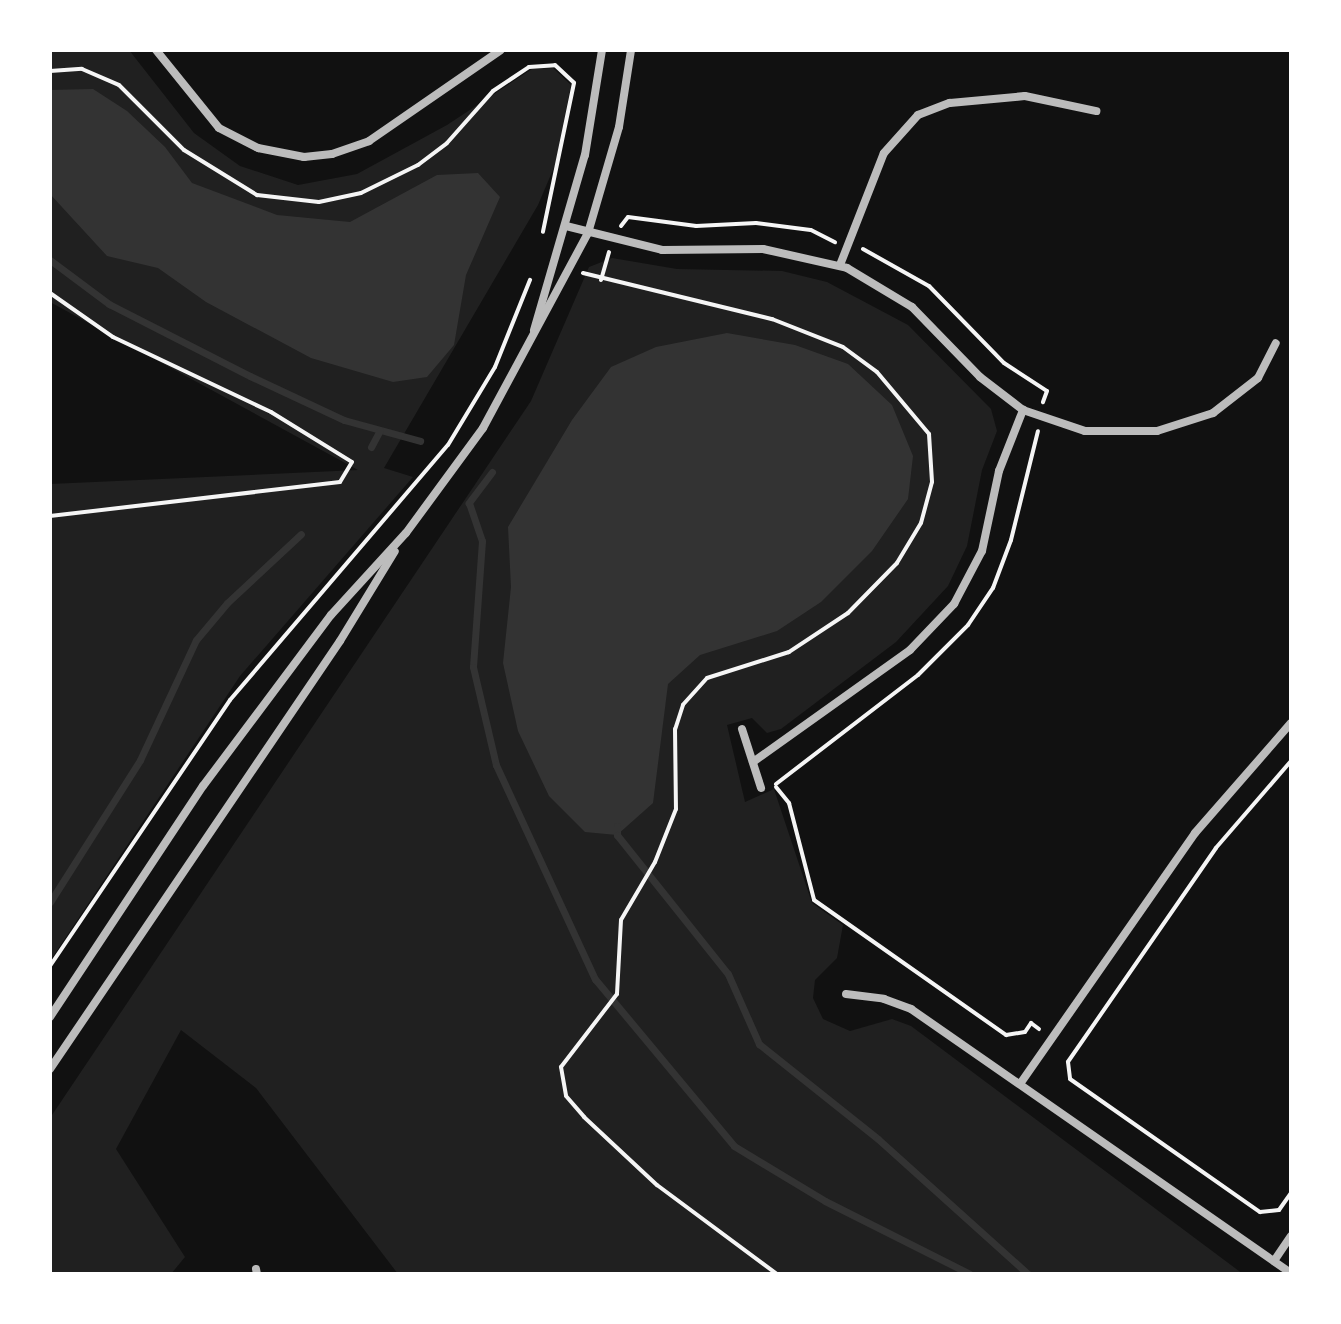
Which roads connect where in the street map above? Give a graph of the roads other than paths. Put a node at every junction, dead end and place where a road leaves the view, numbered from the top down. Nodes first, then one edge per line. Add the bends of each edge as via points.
1 (156, 50) edge
2 (501, 50) edge
3 (602, 50) edge
4 (631, 50) edge
5 (1096, 111) dead end
6 (566, 226) junction
7 (588, 233) junction
8 (840, 265) junction
9 (530, 343) junction
10 (1276, 343) dead end
11 (1023, 410) junction
12 (406, 533) junction
13 (1291, 723) edge
14 (742, 729) dead end
15 (753, 762) junction
16 (761, 788) dead end
17 (846, 994) dead end
18 (50, 1017) edge
19 (50, 1069) edge
20 (1020, 1084) junction
21 (1291, 1236) edge
22 (1274, 1261) junction
23 (1291, 1273) edge

1 - 2 street via 219,128 268,152 304,157 369,141
3 - 6 street via 591,129
4 - 7 street via 619,127
5 - 8 street via 1025,96 950,103 924,112 887,148
6 - 7 street
6 - 9 street
7 - 8 street via 662,250 763,249
7 - 9 street
8 - 11 street via 912,307 980,377
9 - 12 street via 470,448
10 - 11 street via 1267,367 1241,396 1185,424 1112,434 1040,419
11 - 15 street via 999,471 982,551 954,604 910,650
12 - 18 street via 331,615 203,786
12 - 19 street via 340,641
13 - 20 street via 1195,833
14 - 15 street
15 - 16 street
17 - 20 street via 904,1005
20 - 22 street
21 - 22 street
22 - 23 street

